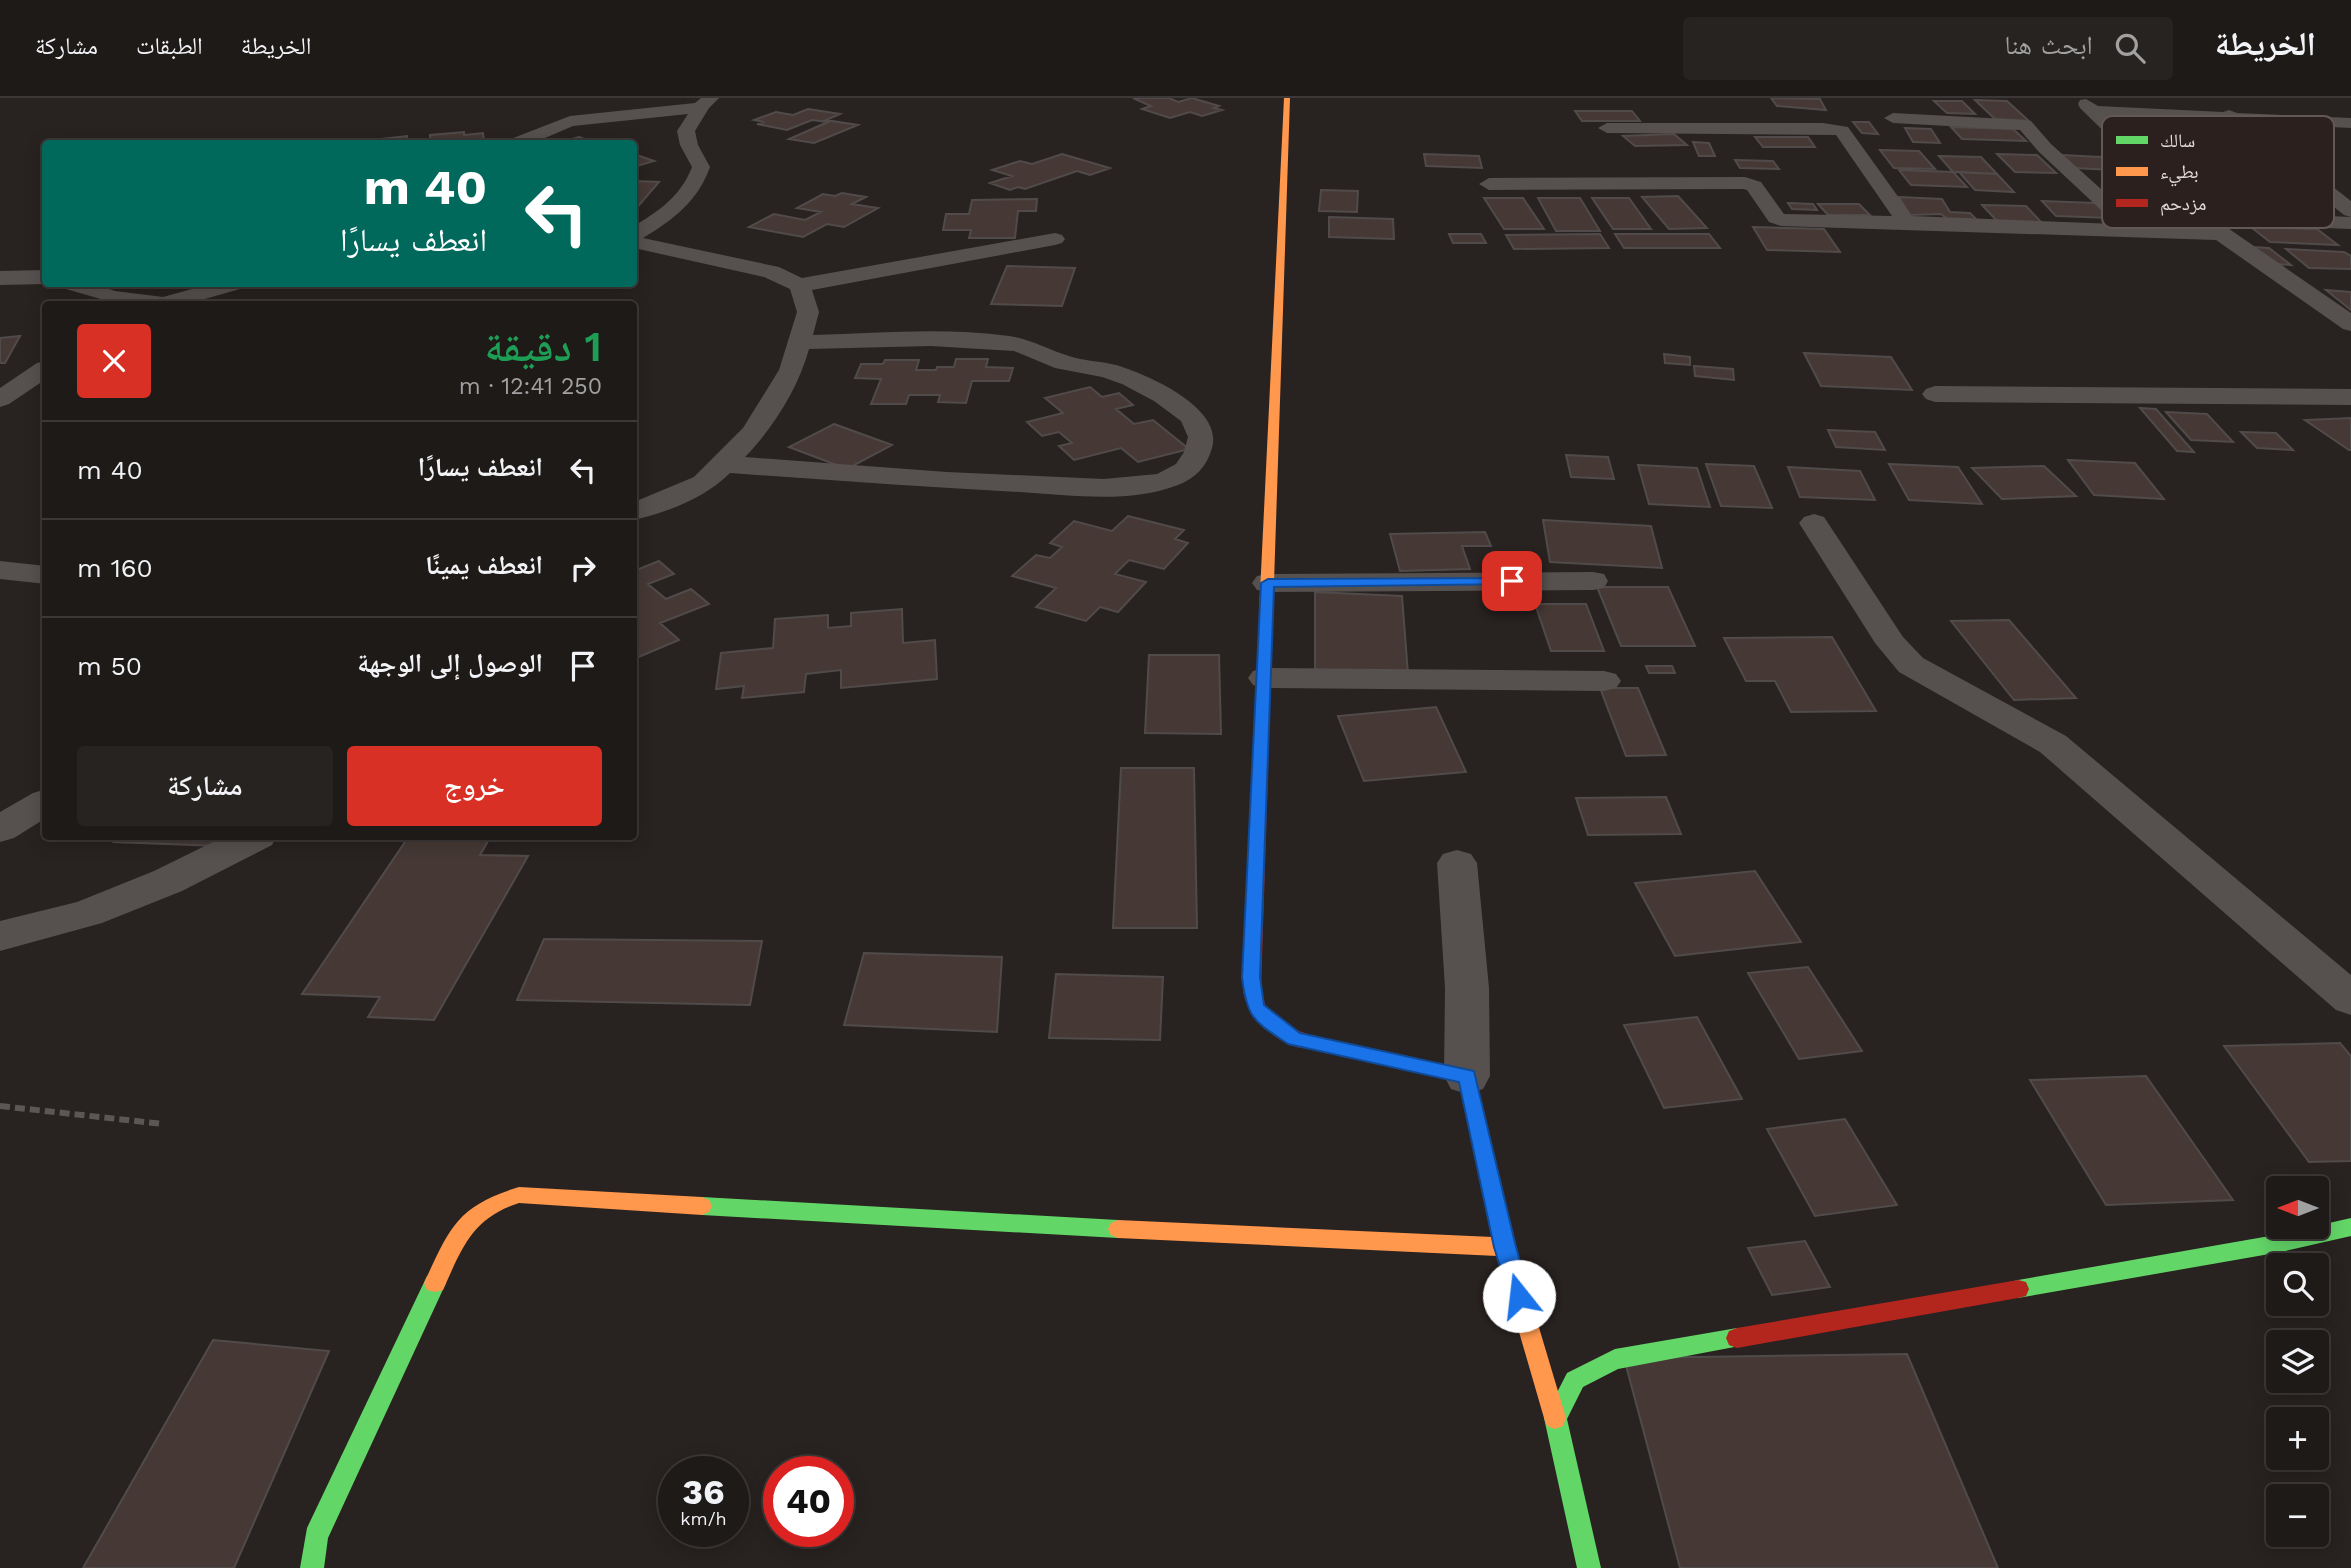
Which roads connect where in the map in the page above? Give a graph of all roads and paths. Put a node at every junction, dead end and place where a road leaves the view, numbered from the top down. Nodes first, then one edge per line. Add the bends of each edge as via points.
1 (1287, 98) edge
2 (2207, 98) edge
3 (705, 103) edge
4 (2087, 105) edge
5 (2210, 116) edge
6 (2230, 116) edge
7 (1893, 118) dead end
8 (2102, 120) edge
9 (1607, 128) dead end
10 (524, 140) edge
11 (1489, 184) dead end
12 (2334, 198) edge
13 (2102, 200) edge
14 (2351, 211) edge
15 (1906, 222) junction
16 (2214, 228) edge
17 (2135, 230) joint
18 (637, 232) edge
19 (2221, 234) junction
20 (1055, 239) dead end
21 (637, 243) edge
22 (42, 277) edge
23 (0, 278) edge
24 (800, 285) junction
25 (83, 287) edge
26 (222, 287) edge
27 (142, 301) edge
28 (174, 301) edge
29 (2351, 324) edge
30 (799, 342) junction
31 (42, 371) edge
32 (1934, 394) dead end
33 (2351, 397) edge
34 (0, 399) edge
35 (725, 464) junction
36 (637, 511) edge
37 (1814, 523) dead end
38 (0, 570) edge
39 (42, 575) edge
40 (1593, 581) dead end
41 (1268, 583) junction
42 (1265, 678) junction
43 (1604, 681) dead end
44 (42, 804) edge
45 (0, 830) edge
46 (250, 840) edge
47 (1457, 863) dead end
48 (0, 936) edge
49 (2351, 999) edge
50 (1467, 1076) junction
51 (0, 1106) edge
52 (163, 1124) dead end
53 (2351, 1227) edge
54 (1505, 1247) junction
55 (1555, 1418) junction
56 (312, 1568) edge
57 (1589, 1568) edge

1 - 41 street
2 - 6 street
3 - 10 street via 570,121
3 - 18 street via 687,131 701,167 698,179 673,209
4 - 5 street
4 - 8 street
7 - 13 street via 2025,125
9 - 15 street via 1842,131
11 - 15 street via 1745,183 1754,186 1781,220
12 - 14 street
15 - 17 street
16 - 19 street
17 - 19 street
19 - 29 street
20 - 24 street
21 - 24 street via 771,272
22 - 23 street
24 - 30 street via 808,312
25 - 27 street
26 - 28 street
30 - 35 street via 790,370 754,432
30 - 35 street via 1014,343 1066,364 1114,373 1181,407 1197,421 1201,434 1197,454 1185,472 1171,478 1084,487
31 - 34 street
32 - 33 street
35 - 36 street via 704,483
37 - 49 street via 1891,642 1911,665 2053,744
38 - 39 street
40 - 41 street
41 - 42 street
42 - 43 street
42 - 50 street via 1251,977 1255,1007 1295,1039
44 - 45 street
46 - 48 street via 169,881 88,914
47 - 50 street via 1467,988
50 - 54 street
51 - 52 path
53 - 55 street via 1615,1359 1575,1380
54 - 55 street
54 - 56 street via 519,1195 490,1202 468,1218 454,1243 316,1537
55 - 57 street

